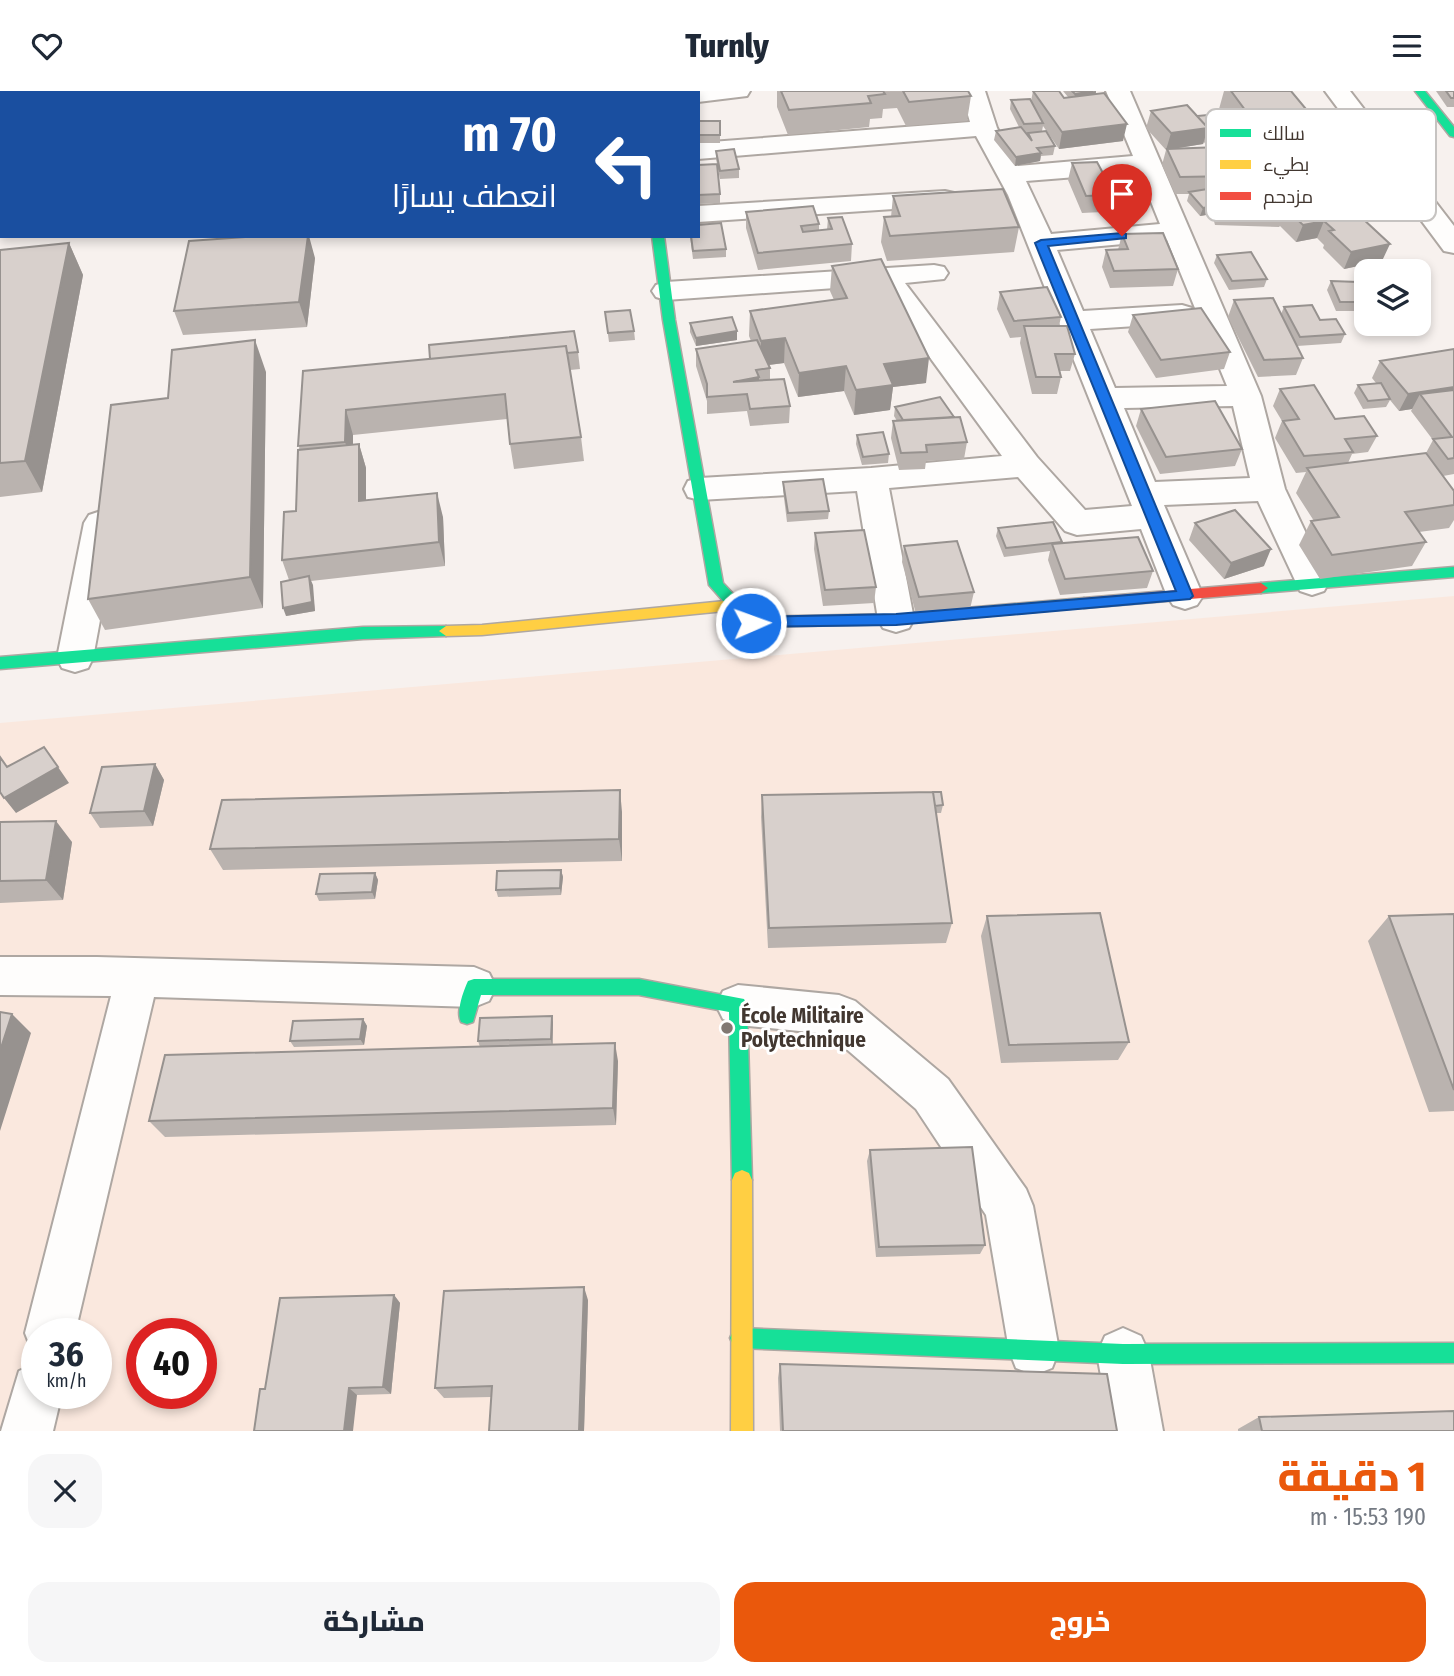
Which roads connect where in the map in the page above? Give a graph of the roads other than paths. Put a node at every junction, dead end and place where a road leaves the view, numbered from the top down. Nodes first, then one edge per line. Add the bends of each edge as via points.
1 (738, 91) edge
2 (973, 91) edge
3 (1118, 91) edge
4 (1337, 91) edge
5 (1420, 91) edge
6 (700, 95) edge
7 (1351, 109) edge
8 (1434, 109) edge
9 (1436, 111) edge
10 (984, 128) junction
11 (1454, 134) edge
12 (700, 151) edge
13 (1148, 163) junction
14 (1009, 188) junction
15 (967, 198) edge
16 (700, 214) edge
17 (1436, 221) edge
18 (1177, 231) junction
19 (658, 238) edge
20 (1041, 243) junction
21 (1454, 245) edge
22 (934, 273) dead end
23 (885, 276) junction
24 (666, 291) junction
25 (1211, 312) junction
26 (1073, 321) junction
27 (1246, 396) junction
28 (1104, 398) junction
29 (1026, 465) junction
30 (872, 479) junction
31 (700, 489) junction
32 (1269, 489) junction
33 (106, 497) edge
34 (1148, 505) junction
35 (1454, 572) edge
36 (1312, 582) junction
37 (1185, 596) junction
38 (735, 605) junction
39 (896, 619) junction
40 (75, 658) junction
41 (0, 663) edge
42 (0, 976) edge
43 (137, 978) junction
44 (470, 1001) joint
45 (738, 1005) junction
46 (54, 1318) edge
47 (740, 1338) junction
48 (1034, 1350) junction
49 (1454, 1353) edge
50 (1124, 1354) junction
51 (32, 1409) edge
52 (27, 1431) edge
53 (742, 1431) edge
54 (1138, 1431) edge

1 - 6 street
2 - 10 street
3 - 13 street
4 - 7 street
5 - 8 street
9 - 11 street
10 - 12 street
10 - 14 street
13 - 14 street
13 - 18 street
14 - 20 street
15 - 16 street
17 - 21 street
18 - 20 street
18 - 25 street
19 - 24 street
20 - 26 street
22 - 23 street
23 - 24 street
23 - 29 street
24 - 31 street
25 - 26 street
25 - 27 street
26 - 28 street
27 - 28 street
27 - 32 street
28 - 34 street
29 - 30 street
29 - 34 street via 1077,523
30 - 31 street
30 - 39 street
31 - 38 street via 716,585
32 - 34 street
32 - 36 street
33 - 40 street
34 - 37 street
35 - 36 street
36 - 37 street
37 - 39 street
38 - 39 street via 751,623
38 - 40 street via 482,630 363,633
40 - 41 street
42 - 43 street
43 - 44 street
43 - 46 street
44 - 45 street via 639,987
45 - 47 street via 743,1094
45 - 48 street via 839,1014 932,1094 1009,1206
47 - 48 street
47 - 53 street
48 - 50 street
49 - 50 street
50 - 54 street
51 - 52 street

